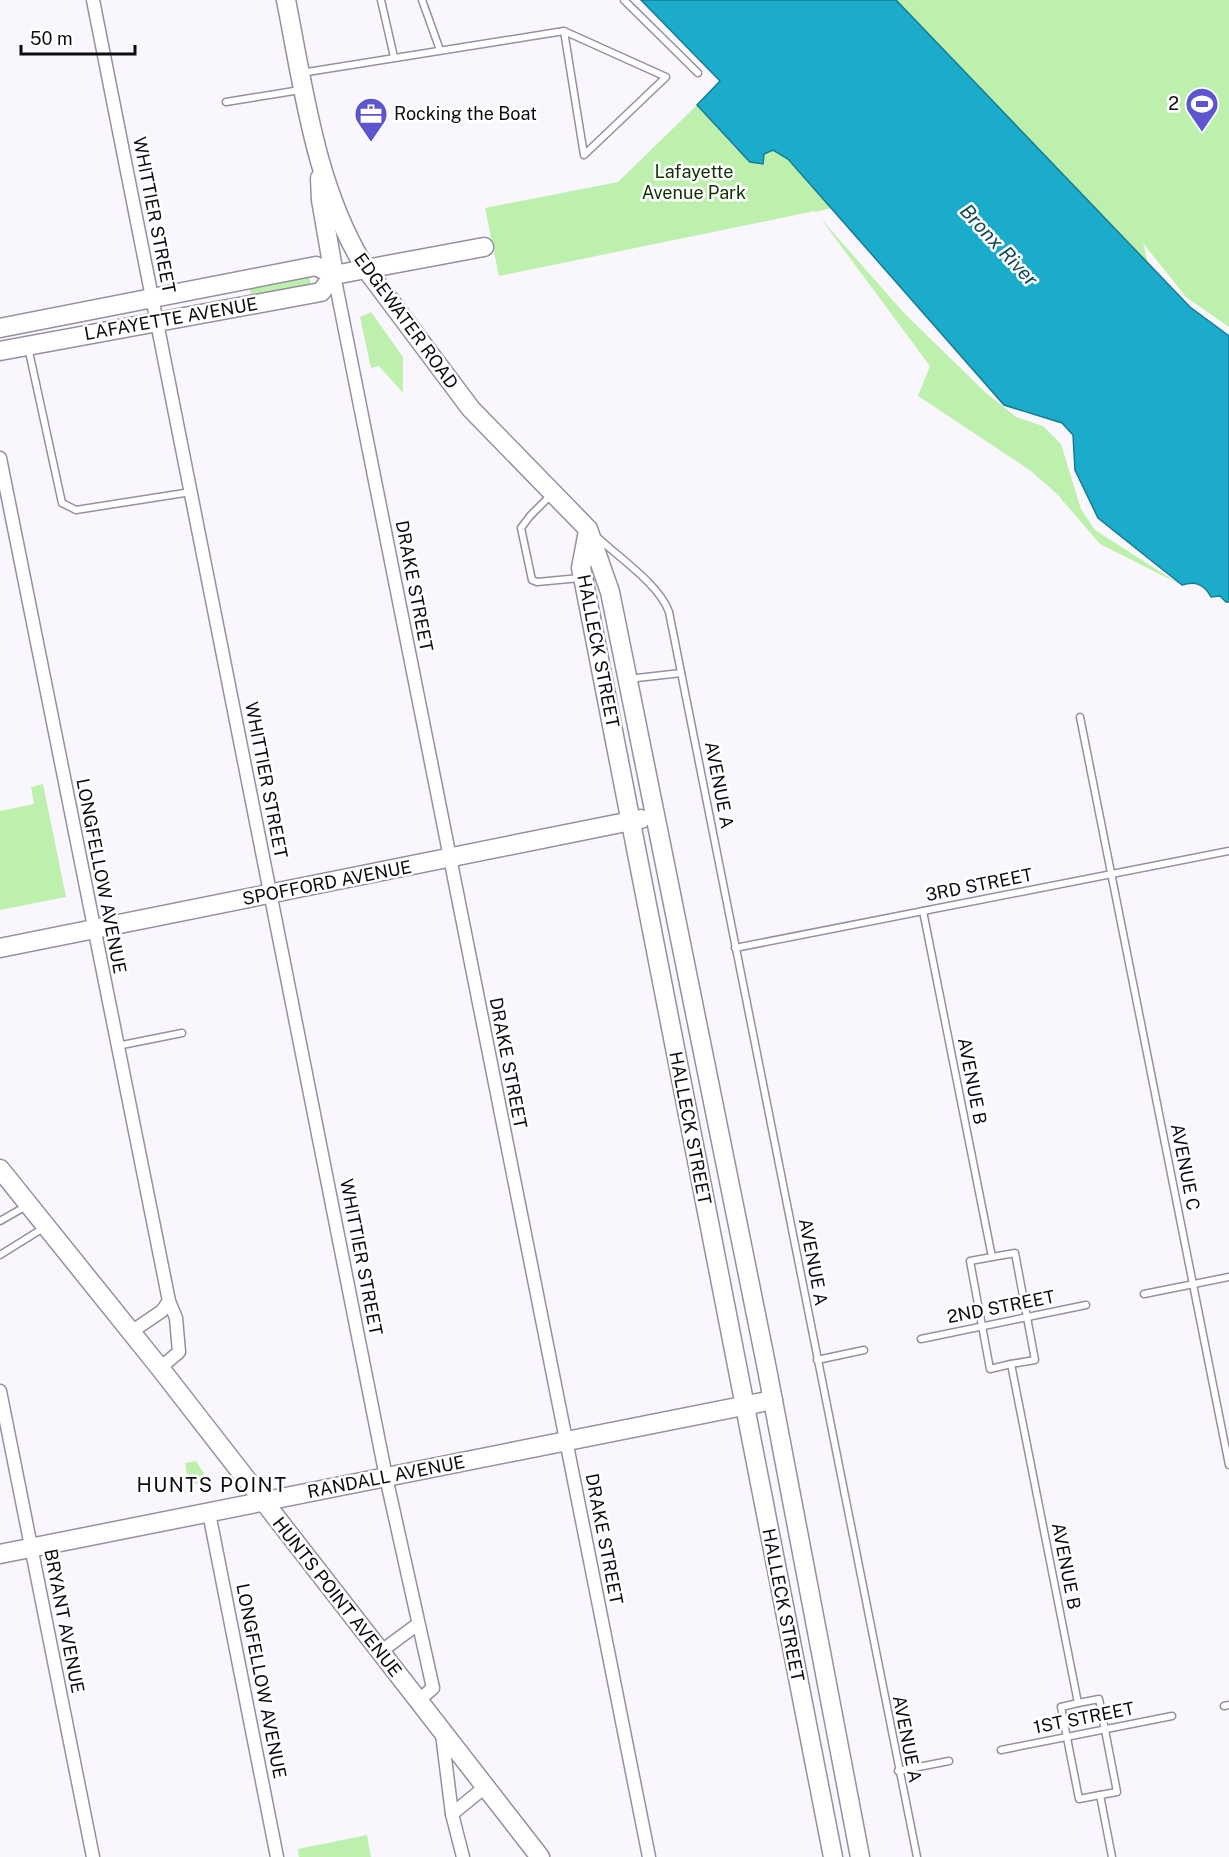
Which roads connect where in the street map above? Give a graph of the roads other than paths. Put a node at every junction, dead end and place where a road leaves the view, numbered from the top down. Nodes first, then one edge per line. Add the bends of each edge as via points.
1 (93, 0) edge
2 (286, 0) edge
3 (381, 0) edge
4 (422, 0) edge
5 (624, 0) edge
6 (564, 31) junction
7 (440, 50) junction
8 (394, 57) junction
9 (698, 73) dead end
10 (302, 81) junction
11 (226, 102) dead end
12 (320, 161) junction
13 (484, 247) dead end
14 (366, 269) junction
15 (334, 275) junction
16 (152, 297) junction
17 (157, 321) junction
18 (0, 328) edge
19 (28, 346) junction
20 (0, 351) edge
21 (0, 458) edge
22 (191, 492) junction
23 (553, 494) junction
24 (588, 529) junction
25 (583, 578) junction
26 (681, 673) junction
27 (627, 679) junction
28 (1080, 717) dead end
29 (654, 816) junction
30 (631, 821) junction
31 (1229, 851) edge
32 (449, 859) junction
33 (1112, 874) junction
34 (271, 895) junction
35 (923, 911) junction
36 (93, 930) junction
37 (0, 948) edge
38 (735, 948) junction
39 (182, 1033) dead end
40 (117, 1046) junction
41 (0, 1168) edge
42 (29, 1204) junction
43 (0, 1221) edge
44 (46, 1226) junction
45 (0, 1256) edge
46 (992, 1257) junction
47 (1229, 1277) edge
48 (1193, 1284) junction
49 (1144, 1294) dead end
50 (169, 1301) junction
51 (1086, 1305) dead end
52 (1027, 1317) junction
53 (982, 1326) junction
54 (131, 1332) junction
55 (921, 1338) dead end
56 (864, 1350) dead end
57 (817, 1360) junction
58 (1011, 1365) junction
59 (160, 1368) junction
60 (0, 1391) edge
61 (773, 1400) junction
62 (744, 1406) junction
63 (566, 1441) junction
64 (1229, 1465) edge
65 (386, 1477) junction
66 (263, 1502) junction
67 (209, 1513) junction
68 (31, 1548) junction
69 (0, 1554) edge
70 (418, 1624) junction
71 (380, 1652) junction
72 (418, 1701) junction
73 (1078, 1703) junction
74 (1172, 1716) dead end
75 (1105, 1730) junction
76 (441, 1731) junction
77 (1067, 1737) junction
78 (1001, 1750) dead end
79 (950, 1761) dead end
80 (898, 1771) junction
81 (485, 1787) junction
82 (1100, 1795) junction
83 (452, 1814) junction
84 (93, 1857) edge
85 (277, 1857) edge
86 (463, 1857) edge
87 (540, 1857) edge
88 (649, 1857) edge
89 (833, 1857) edge
90 (860, 1857) edge
91 (916, 1857) edge
92 (1112, 1857) edge

1 - 16 street, WHITTIER STREET
2 - 10 main road, EDGEWATER ROAD
3 - 8 lane
4 - 7 lane
5 - 9 lane
6 - 6 lane via 582,144 584,155 666,77
6 - 7 lane
7 - 8 lane
8 - 10 lane
10 - 11 lane
10 - 12 main road, EDGEWATER ROAD
12 - 14 main road, EDGEWATER ROAD via 346,233
12 - 15 main road via 321,200
13 - 14 main road, LAFAYETTE AVENUE
14 - 15 main road, LAFAYETTE AVENUE
14 - 23 main road, EDGEWATER ROAD via 471,409
15 - 16 main road, LAFAYETTE AVENUE via 316,266
15 - 17 main road, LAFAYETTE AVENUE via 321,292
15 - 32 street, DRAKE STREET
16 - 17 street, WHITTIER STREET
16 - 18 main road, LAFAYETTE AVENUE
17 - 19 main road, LAFAYETTE AVENUE
17 - 22 street, WHITTIER STREET
19 - 20 main road, LAFAYETTE AVENUE
19 - 22 lane via 62,503 76,510
21 - 36 street, LONGFELLOW AVENUE
22 - 34 street, WHITTIER STREET
23 - 24 main road, EDGEWATER ROAD
23 - 25 lane via 521,528 532,580
24 - 25 main road, HALLECK STREET via 581,568
24 - 26 lane, AVENUE A via 657,590 666,603
24 - 27 main road, HALLECK STREET via 610,592
25 - 30 main road, HALLECK STREET
26 - 27 lane
26 - 38 lane, AVENUE A
27 - 29 main road, HALLECK STREET
28 - 33 lane, AVENUE C
29 - 30 main road, SPOFFORD AVENUE
29 - 61 main road, HALLECK STREET
30 - 32 main road, SPOFFORD AVENUE
30 - 62 main road, HALLECK STREET
31 - 33 lane, 3RD STREET
32 - 34 main road, SPOFFORD AVENUE
32 - 63 street, DRAKE STREET
33 - 35 lane, 3RD STREET
33 - 48 lane, AVENUE C
34 - 36 main road, SPOFFORD AVENUE
34 - 65 street, WHITTIER STREET
35 - 38 lane, 3RD STREET
35 - 46 lane, AVENUE B
36 - 37 main road, SPOFFORD AVENUE
36 - 40 street, LONGFELLOW AVENUE
38 - 57 lane, AVENUE A
39 - 40 lane
40 - 50 street, LONGFELLOW AVENUE
41 - 42 main road, HUNTS POINT AVENUE
42 - 43 lane
42 - 44 main road, HUNTS POINT AVENUE
44 - 45 lane
44 - 54 main road, HUNTS POINT AVENUE
46 - 52 lane via 1015,1253
46 - 53 lane via 970,1261
47 - 48 lane
48 - 49 lane
48 - 64 lane, AVENUE C
50 - 54 street via 162,1311
50 - 59 street, LONGFELLOW AVENUE via 176,1318 179,1352
51 - 52 lane, 2ND STREET
52 - 53 lane, 2ND STREET
52 - 58 lane via 1035,1360
53 - 55 lane, 2ND STREET
53 - 58 lane via 990,1369
54 - 59 main road, HUNTS POINT AVENUE
56 - 57 lane
57 - 80 lane, AVENUE A
58 - 73 lane, AVENUE B
59 - 66 main road, HUNTS POINT AVENUE
60 - 68 street, BRYANT AVENUE
61 - 62 main road, RANDALL AVENUE
61 - 90 main road, HALLECK STREET
62 - 63 main road, RANDALL AVENUE
62 - 89 main road, HALLECK STREET
63 - 65 main road, RANDALL AVENUE
63 - 88 street, DRAKE STREET
65 - 66 main road, RANDALL AVENUE
65 - 70 street, WHITTIER STREET
66 - 67 main road, RANDALL AVENUE
66 - 71 main road, HUNTS POINT AVENUE
67 - 68 main road, RANDALL AVENUE
67 - 85 street, LONGFELLOW AVENUE
68 - 69 main road, RANDALL AVENUE
68 - 84 street, BRYANT AVENUE
70 - 71 street
70 - 72 street, WHITTIER STREET via 433,1688
71 - 72 main road, HUNTS POINT AVENUE
72 - 76 main road, HUNTS POINT AVENUE
73 - 75 lane via 1099,1699
73 - 77 lane via 1061,1707
74 - 75 lane, 1ST STREET
75 - 77 lane, 1ST STREET
75 - 82 lane via 1117,1792
76 - 81 main road, HUNTS POINT AVENUE
76 - 83 street
77 - 78 lane, 1ST STREET
77 - 82 lane via 1079,1799
79 - 80 lane
80 - 91 lane, AVENUE A
81 - 83 street
81 - 87 main road, HUNTS POINT AVENUE
82 - 92 lane
83 - 86 street

